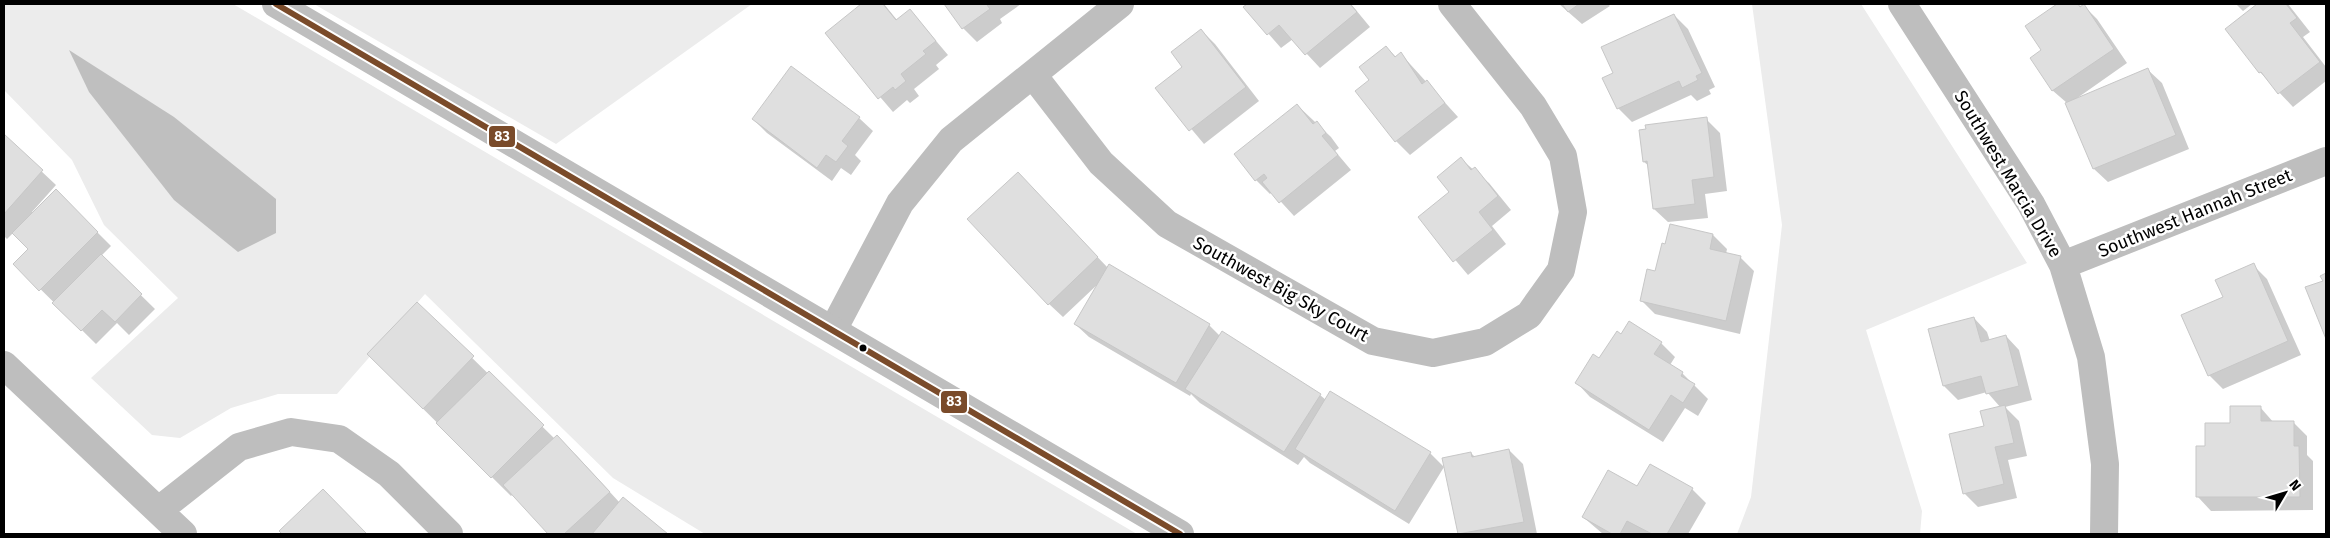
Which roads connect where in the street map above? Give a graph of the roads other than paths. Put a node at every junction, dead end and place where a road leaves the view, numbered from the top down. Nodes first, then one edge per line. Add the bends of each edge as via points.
1 (276, 4) edge
2 (1120, 4) edge
3 (1452, 4) edge
4 (1902, 4) edge
5 (1033, 75) junction
6 (2326, 161) edge
7 (2063, 265) junction
8 (833, 330) junction
9 (4, 365) edge
10 (159, 510) junction
11 (183, 534) edge
12 (449, 534) edge
13 (1180, 534) edge
14 (2104, 534) edge

1 - 8 street
2 - 5 street
3 - 5 street, Southwest Big Sky Court via 1533,106 1563,156 1573,212 1561,270 1529,315 1485,342 1433,353 1373,341 1168,224 1101,163
4 - 7 street, Southwest Marcia Drive via 2031,204
5 - 8 street via 951,140 900,203
6 - 7 street, Southwest Hannah Street
7 - 14 street, Southwest Marcia Drive via 2091,357 2105,464
8 - 13 street
9 - 10 street
10 - 11 street
10 - 12 street via 239,447 291,432 339,439 388,474

